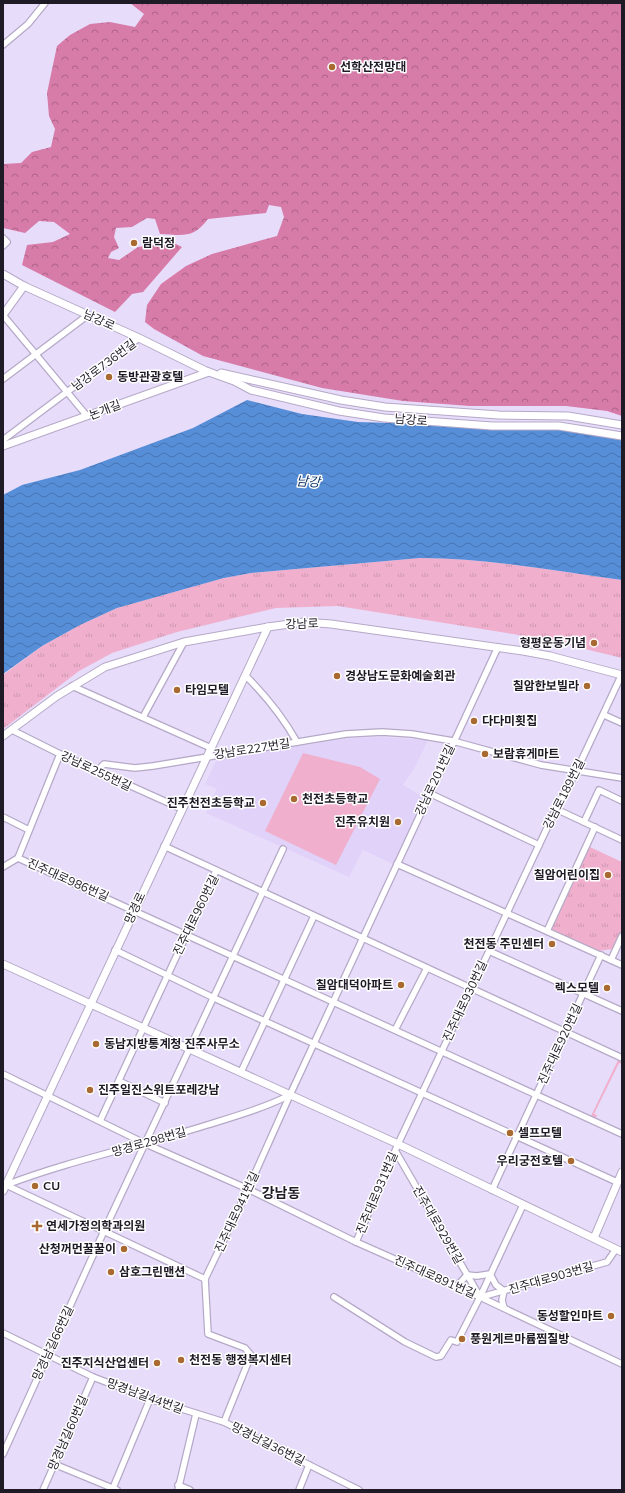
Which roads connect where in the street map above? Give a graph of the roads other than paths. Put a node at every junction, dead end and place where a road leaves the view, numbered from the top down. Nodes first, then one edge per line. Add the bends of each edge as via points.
1 (44, 3) edge
2 (3, 45) edge
3 (3, 238) edge
4 (3, 246) edge
5 (3, 274) edge
6 (24, 286) junction
7 (3, 315) edge
8 (88, 315) junction
9 (139, 338) junction
10 (36, 354) junction
11 (206, 372) junction
12 (3, 379) edge
13 (68, 392) junction
14 (87, 416) junction
15 (622, 425) edge
16 (622, 436) edge
17 (3, 440) edge
18 (3, 446) edge
19 (268, 627) junction
20 (184, 642) junction
21 (498, 647) junction
22 (245, 675) junction
23 (622, 675) edge
24 (72, 686) junction
25 (604, 715) junction
26 (143, 717) junction
27 (622, 723) edge
28 (12, 730) junction
29 (3, 736) edge
30 (453, 741) junction
31 (297, 742) junction
32 (211, 748) junction
33 (60, 754) junction
34 (206, 757) junction
35 (96, 771) junction
36 (576, 772) junction
37 (622, 778) edge
38 (429, 793) junction
39 (622, 801) edge
40 (556, 809) junction
41 (182, 810) junction
42 (3, 817) edge
43 (584, 822) junction
44 (595, 827) junction
45 (29, 830) junction
46 (622, 840) edge
47 (539, 845) junction
48 (164, 846) junction
49 (283, 848) dead end
50 (18, 858) junction
51 (397, 864) junction
52 (3, 867) edge
53 (216, 871) junction
54 (263, 892) junction
55 (134, 910) junction
56 (507, 913) junction
57 (314, 916) junction
58 (547, 931) junction
59 (186, 934) junction
60 (622, 936) edge
61 (362, 938) junction
62 (115, 950) junction
63 (489, 951) junction
64 (234, 955) junction
65 (600, 955) junction
66 (611, 960) junction
67 (3, 964) edge
68 (622, 965) edge
69 (427, 968) junction
70 (542, 975) joint
71 (167, 976) junction
72 (285, 979) junction
73 (471, 989) junction
74 (583, 994) junction
75 (214, 998) junction
76 (333, 1001) junction
77 (90, 1003) junction
78 (622, 1011) edge
79 (265, 1021) junction
80 (144, 1027) junction
81 (395, 1030) junction
82 (565, 1032) junction
83 (314, 1044) junction
84 (190, 1049) junction
85 (442, 1051) junction
86 (622, 1058) edge
87 (478, 1068) joint
88 (241, 1072) junction
89 (3, 1074) edge
90 (119, 1081) junction
91 (422, 1093) junction
92 (290, 1095) junction
93 (536, 1095) junction
94 (48, 1096) junction
95 (165, 1103) junction
96 (100, 1121) junction
97 (622, 1134) edge
98 (517, 1137) junction
99 (146, 1144) junction
100 (397, 1148) junction
101 (622, 1172) edge
102 (617, 1182) junction
103 (4, 1184) edge
104 (248, 1189) junction
105 (492, 1190) junction
106 (523, 1205) junction
107 (104, 1231) junction
108 (594, 1238) junction
109 (356, 1242) junction
110 (619, 1250) edge
111 (490, 1274) junction
112 (466, 1275) junction
113 (205, 1279) junction
114 (457, 1286) junction
115 (504, 1291) junction
116 (334, 1297) dead end
117 (480, 1297) junction
118 (504, 1308) junction
119 (3, 1333) edge
120 (47, 1355) junction
121 (251, 1355) joint
122 (622, 1364) edge
123 (93, 1377) junction
124 (150, 1399) junction
125 (196, 1414) junction
126 (224, 1422) junction
127 (3, 1454) edge
128 (54, 1464) junction
129 (309, 1465) junction
130 (178, 1488) edge
131 (115, 1489) edge
132 (43, 1490) edge
133 (190, 1490) edge
134 (299, 1490) edge
135 (359, 1490) edge

1 - 2 street via 28,24
3 - 4 street via 7,242
5 - 6 street, 남강로
6 - 7 street
6 - 8 street, 남강로
7 - 10 street, 남강로736번길
8 - 9 street, 남강로
8 - 10 street
9 - 11 street, 남강로
9 - 13 street, 남강로736번길
10 - 12 street
10 - 13 street, 남강로736번길
11 - 14 street, 논개길
11 - 15 street, 남강로 via 235,375 341,400 384,407 499,415 568,416
11 - 16 street, 남강로 via 234,381 251,390 339,411 384,418 492,426 559,426
13 - 14 street, 남강로736번길
13 - 17 street, 남강로736번길
14 - 18 street, 논개길
19 - 20 street, 강남로
19 - 21 street, 강남로 via 304,622
19 - 22 street, 망경로
20 - 24 street, 강남로 via 105,668
20 - 26 street
21 - 23 street, 강남로 via 550,656
21 - 30 street, 강남로201번길
22 - 31 street, 강남로227번길 via 273,705
22 - 32 street, 망경로
23 - 25 street, 강남로189번길
24 - 26 street
24 - 28 street, 강남로
25 - 27 street
25 - 36 street, 강남로189번길
26 - 32 street
28 - 29 street, 강남로
28 - 33 street, 강남로255번길
30 - 31 street, 강남로227번길 via 382,732 346,734
30 - 36 street, 강남로227번길 via 541,766
30 - 38 street, 강남로201번길
31 - 34 street, 강남로227번길
32 - 34 street, 망경로
33 - 35 street, 강남로255번길
33 - 45 street
34 - 35 street, 강남로227번길 via 147,767 104,764
34 - 41 street, 망경로
35 - 41 street, 강남로255번길
36 - 37 street, 강남로227번길
36 - 40 street, 강남로189번길
38 - 47 street
38 - 51 street, 강남로201번길
39 - 43 street via 599,790
40 - 43 street
40 - 47 street, 강남로189번길
41 - 48 street, 망경로
42 - 45 street
43 - 44 street
44 - 46 street
44 - 58 street
45 - 50 street
47 - 56 street, 강남로189번길
48 - 53 street
48 - 55 street, 망경로
49 - 54 street, 망경남길66번길
50 - 52 street, 진주대로986번길
50 - 55 street, 진주대로986번길
51 - 56 street
51 - 61 street, 강남로201번길
53 - 54 street, 진주대로960번길
53 - 59 street, 진주대로960번길
54 - 57 street, 진주대로960번길
54 - 64 street, 망경남길66번길
55 - 59 street, 진주대로986번길
55 - 62 street, 망경로
56 - 58 street
56 - 63 street, 진주대로930번길
57 - 61 street, 진주대로960번길
57 - 72 street
58 - 65 street
59 - 64 street, 진주대로986번길
59 - 71 street, 진주대로960번길
60 - 66 street
61 - 69 street, 진주대로960번길
61 - 76 street, 강남로201번길
62 - 71 street
62 - 77 street, 망경로
63 - 70 street, 진주대로930번길
63 - 73 street, 진주대로930번길
64 - 72 street, 진주대로986번길
64 - 75 street, 망경남길66번길
65 - 66 street
65 - 74 street, 진주대로920번길
66 - 68 street
67 - 77 street
69 - 73 street, 진주대로960번길
69 - 81 street
70 - 74 street, 진주대로920번길
71 - 75 street
71 - 80 street, 진주대로960번길
72 - 76 street, 진주대로930번길
72 - 79 street
73 - 82 street, 진주대로960번길
73 - 85 street, 진주대로930번길
74 - 78 street, 진주대로920번길
74 - 82 street, 진주대로920번길
75 - 79 street
75 - 84 street, 망경남길66번길
76 - 81 street, 진주대로930번길
76 - 83 street, 진주대로941번길
77 - 80 street
77 - 94 street, 망경로
79 - 83 street
79 - 88 street
80 - 84 street
80 - 90 street, 진주대로960번길
81 - 85 street, 진주대로930번길
82 - 86 street, 진주대로960번길
82 - 93 street, 진주대로920번길
83 - 91 street
83 - 92 street, 진주대로941번길
84 - 88 street
84 - 95 street, 망경남길66번길
85 - 87 street, 진주대로930번길
85 - 91 street, 진주대로930번길
87 - 93 street, 진주대로920번길
88 - 92 street
89 - 94 street, 진주대로891번길
90 - 95 street
90 - 96 street, 진주대로960번길
91 - 98 street
91 - 100 street, 진주대로930번길
92 - 99 street, 망경로298번길 via 268,1106
92 - 100 street
92 - 104 street, 진주대로941번길
93 - 97 street, 진주대로920번길
93 - 98 street, 진주대로920번길
94 - 96 street, 진주대로891번길
94 - 103 street, 망경로
95 - 99 street, 망경남길66번길
96 - 99 street, 진주대로891번길
98 - 102 street
98 - 105 street, 진주대로920번길
99 - 103 street, 망경로298번길
99 - 104 street, 진주대로891번길
99 - 107 street, 망경남길66번길
100 - 105 street
100 - 109 street, 진주대로931번길
100 - 112 street, 진주대로929번길
101 - 102 street
102 - 108 street
103 - 107 street
104 - 109 street, 진주대로891번길
104 - 113 street, 진주대로941번길
105 - 106 street
106 - 108 street
106 - 111 street
107 - 113 street
107 - 120 street, 망경남길66번길
108 - 110 street
109 - 114 street, 진주대로891번길
110 - 115 street, 진주대로903번길 via 607,1262
111 - 112 street
111 - 115 street via 496,1285
111 - 117 street
112 - 114 street
112 - 117 street, 진주대로929번길
113 - 121 street, 진주대로941번길 via 208,1334 245,1348
114 - 117 street, 진주대로891번길
115 - 117 street, 진주대로903번길
115 - 118 street
116 - 117 street via 405,1342 436,1357 441,1356 451,1340 457,1342
117 - 118 street, 진주대로891번길
118 - 122 street, 진주대로891번길
119 - 120 street, 망경남길44번길
120 - 123 street, 망경남길44번길
120 - 127 street, 망경남길66번길
121 - 126 street, 망경남길36번길
123 - 124 street, 망경남길44번길
123 - 128 street, 망경남길60번길
124 - 125 street, 망경남길44번길
124 - 131 street
125 - 126 street, 망경남길36번길
125 - 130 street, 망경남길44번길
126 - 129 street, 망경남길36번길
128 - 131 street
128 - 132 street, 망경남길60번길
129 - 134 street, 망경남길36번길
129 - 135 street
130 - 133 street, 망경남길44번길

